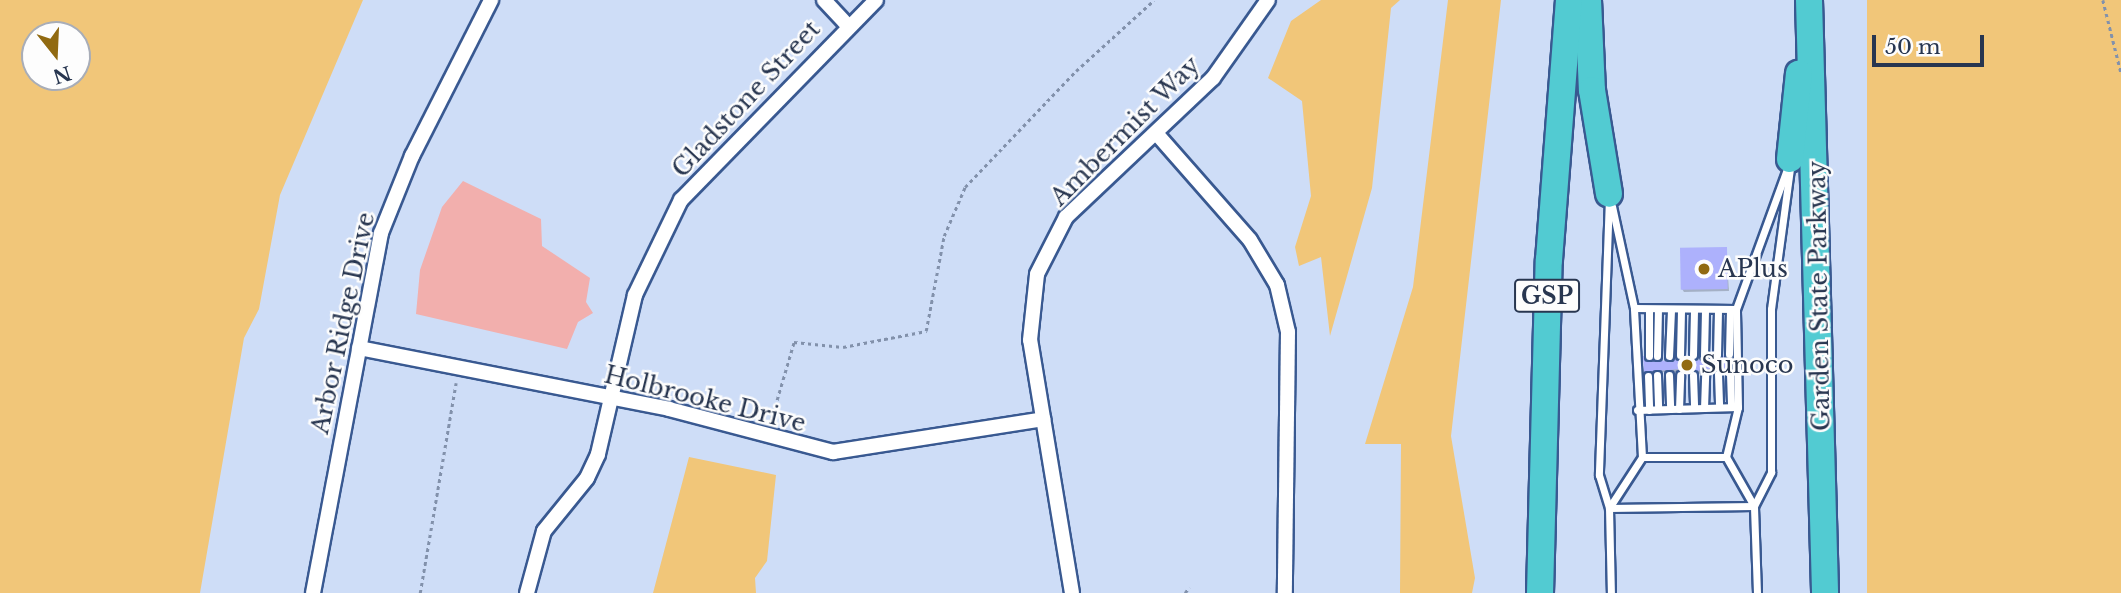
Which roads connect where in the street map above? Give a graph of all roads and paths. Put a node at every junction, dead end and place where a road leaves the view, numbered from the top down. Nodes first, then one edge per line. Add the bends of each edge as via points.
1 (491, 0) edge
2 (824, 0) edge
3 (876, 0) edge
4 (1154, 0) edge
5 (1268, 0) edge
6 (1569, 0) edge
7 (1588, 0) edge
8 (2103, 0) edge
9 (1809, 6) edge
10 (847, 25) junction
11 (2121, 72) edge
12 (1156, 133) junction
13 (1790, 159) junction
14 (1609, 194) junction
15 (1634, 308) junction
16 (1649, 310) junction
17 (1658, 310) junction
18 (1671, 310) junction
19 (1681, 310) junction
20 (1693, 310) junction
21 (1706, 310) junction
22 (1718, 310) junction
23 (1733, 310) junction
24 (359, 348) junction
25 (1729, 354) dead end
26 (1669, 355) dead end
27 (1680, 355) dead end
28 (1693, 355) dead end
29 (1704, 355) dead end
30 (1717, 355) dead end
31 (460, 366) junction
32 (1705, 374) dead end
33 (1718, 374) dead end
34 (1730, 374) dead end
35 (1670, 375) dead end
36 (1680, 375) dead end
37 (1693, 375) dead end
38 (610, 398) junction
39 (1719, 407) junction
40 (1734, 407) junction
41 (1694, 408) junction
42 (1704, 408) junction
43 (1658, 409) junction
44 (1670, 409) junction
45 (1679, 409) junction
46 (1637, 410) junction
47 (1649, 410) junction
48 (1042, 419) junction
49 (766, 436) junction
50 (1642, 457) junction
51 (1726, 457) junction
52 (1754, 506) junction
53 (1609, 508) junction
54 (1189, 587) dead end
55 (313, 593) edge
56 (421, 593) edge
57 (527, 593) edge
58 (1072, 593) edge
59 (1185, 593) edge
60 (1285, 593) edge
61 (1540, 593) edge
62 (1611, 593) edge
63 (1757, 593) edge
64 (1825, 593) edge

1 - 24 street, Arbor Ridge Drive via 390,210
2 - 10 street
3 - 10 street, Gladstone Street
4 - 49 path via 1076,71 965,187 944,236 926,331 843,347 794,342
5 - 12 street, Ambermist Way via 1213,78
6 - 61 highway, GSP via 1548,273
7 - 14 highway via 1590,76
8 - 11 path
9 - 13 highway
9 - 64 highway, Garden State Parkway
10 - 38 street, Gladstone Street via 681,200 635,295
12 - 48 street, Ambermist Way via 1066,217 1037,274 1030,340
12 - 60 street via 1250,240 1277,285 1288,332
13 - 23 lane
13 - 52 lane via 1771,309 1771,472
14 - 15 lane
14 - 53 lane via 1599,475
15 - 16 lane
15 - 46 lane
16 - 17 lane
16 - 17 lane via 1653,356
17 - 18 lane
18 - 19 lane
18 - 26 lane
19 - 20 lane
19 - 27 lane
20 - 21 lane
20 - 28 lane
21 - 22 lane
21 - 29 lane
22 - 23 lane
22 - 30 lane
23 - 25 lane
23 - 40 lane
24 - 31 street, Holbrooke Drive
24 - 55 street, Arbor Ridge Drive
31 - 38 street, Holbrooke Drive
31 - 56 path
32 - 42 lane
33 - 39 lane
34 - 40 lane
35 - 44 lane
36 - 45 lane
37 - 41 lane
38 - 49 street, Holbrooke Drive
38 - 57 street via 598,454 587,478 544,531
39 - 40 lane
39 - 42 lane
40 - 51 lane
41 - 42 lane
41 - 45 lane
43 - 44 lane
43 - 47 lane
43 - 47 lane via 1653,375
44 - 45 lane
46 - 47 lane
46 - 50 lane
48 - 49 street, Holbrooke Drive via 863,452 810,449
48 - 58 street, Ambermist Way
50 - 51 lane
50 - 53 lane
51 - 52 lane
52 - 53 lane
52 - 63 lane
53 - 62 lane
54 - 59 path

